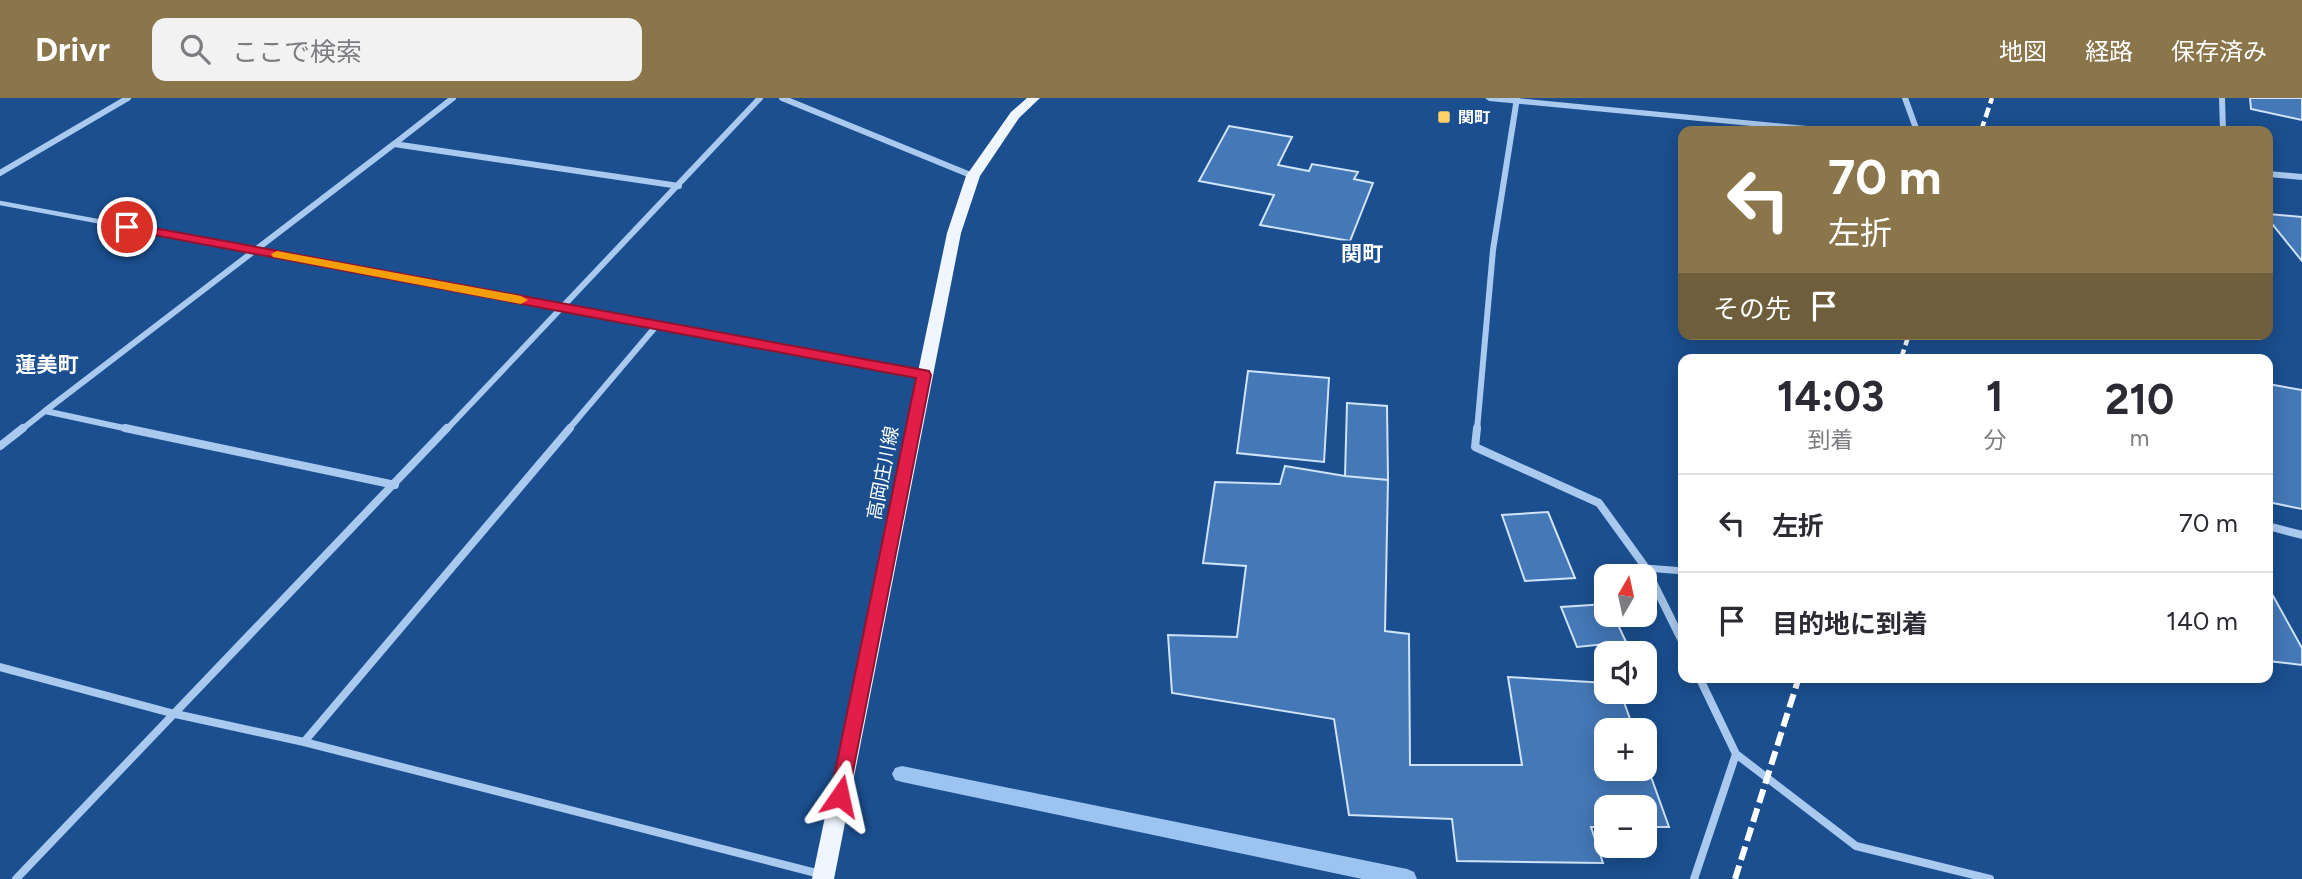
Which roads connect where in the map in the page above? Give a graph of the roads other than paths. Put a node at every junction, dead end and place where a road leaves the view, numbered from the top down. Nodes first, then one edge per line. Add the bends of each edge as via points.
1 (128, 98) edge
2 (453, 98) edge
3 (761, 98) edge
4 (782, 98) edge
5 (1034, 98) edge
6 (1489, 98) edge
7 (1905, 98) edge
8 (2222, 98) edge
9 (1517, 99) edge
10 (1779, 126) edge
11 (1915, 126) edge
12 (2223, 126) edge
13 (394, 144) junction
14 (0, 173) edge
15 (2273, 174) edge
16 (973, 176) junction
17 (2302, 177) edge
18 (679, 186) junction
19 (0, 203) edge
20 (254, 250) junction
21 (564, 308) junction
22 (657, 325) junction
23 (924, 375) junction
24 (45, 411) junction
25 (0, 446) edge
26 (395, 485) junction
27 (2273, 527) edge
28 (2302, 535) edge
29 (1643, 564) edge
30 (1657, 569) edge
31 (1678, 571) edge
32 (1657, 590) edge
33 (1678, 633) edge
34 (0, 667) edge
35 (1702, 683) edge
36 (171, 713) junction
37 (304, 742) junction
38 (1736, 754) junction
39 (824, 877) edge
40 (16, 879) edge
41 (1694, 879) edge
42 (1990, 879) edge

1 - 14 street
2 - 13 street
3 - 18 street
4 - 16 street
5 - 16 main road, 高岡庄川線 via 1015,115
6 - 9 street
7 - 11 street
8 - 12 street
9 - 10 street
9 - 29 street via 1493,250 1475,447 1600,503
13 - 18 street
13 - 20 street
15 - 17 street
16 - 23 main road, 高岡庄川線 via 954,233
18 - 21 street
19 - 20 lane
20 - 21 lane
20 - 24 street
21 - 22 street
21 - 26 street
22 - 23 street
22 - 37 street
23 - 39 main road, 高岡庄川線
24 - 25 street
24 - 26 street
26 - 36 street
27 - 28 street
30 - 31 street
32 - 33 street
34 - 36 street
35 - 38 street
36 - 37 street
36 - 40 street
37 - 39 street
38 - 41 street
38 - 42 street via 1856,846

